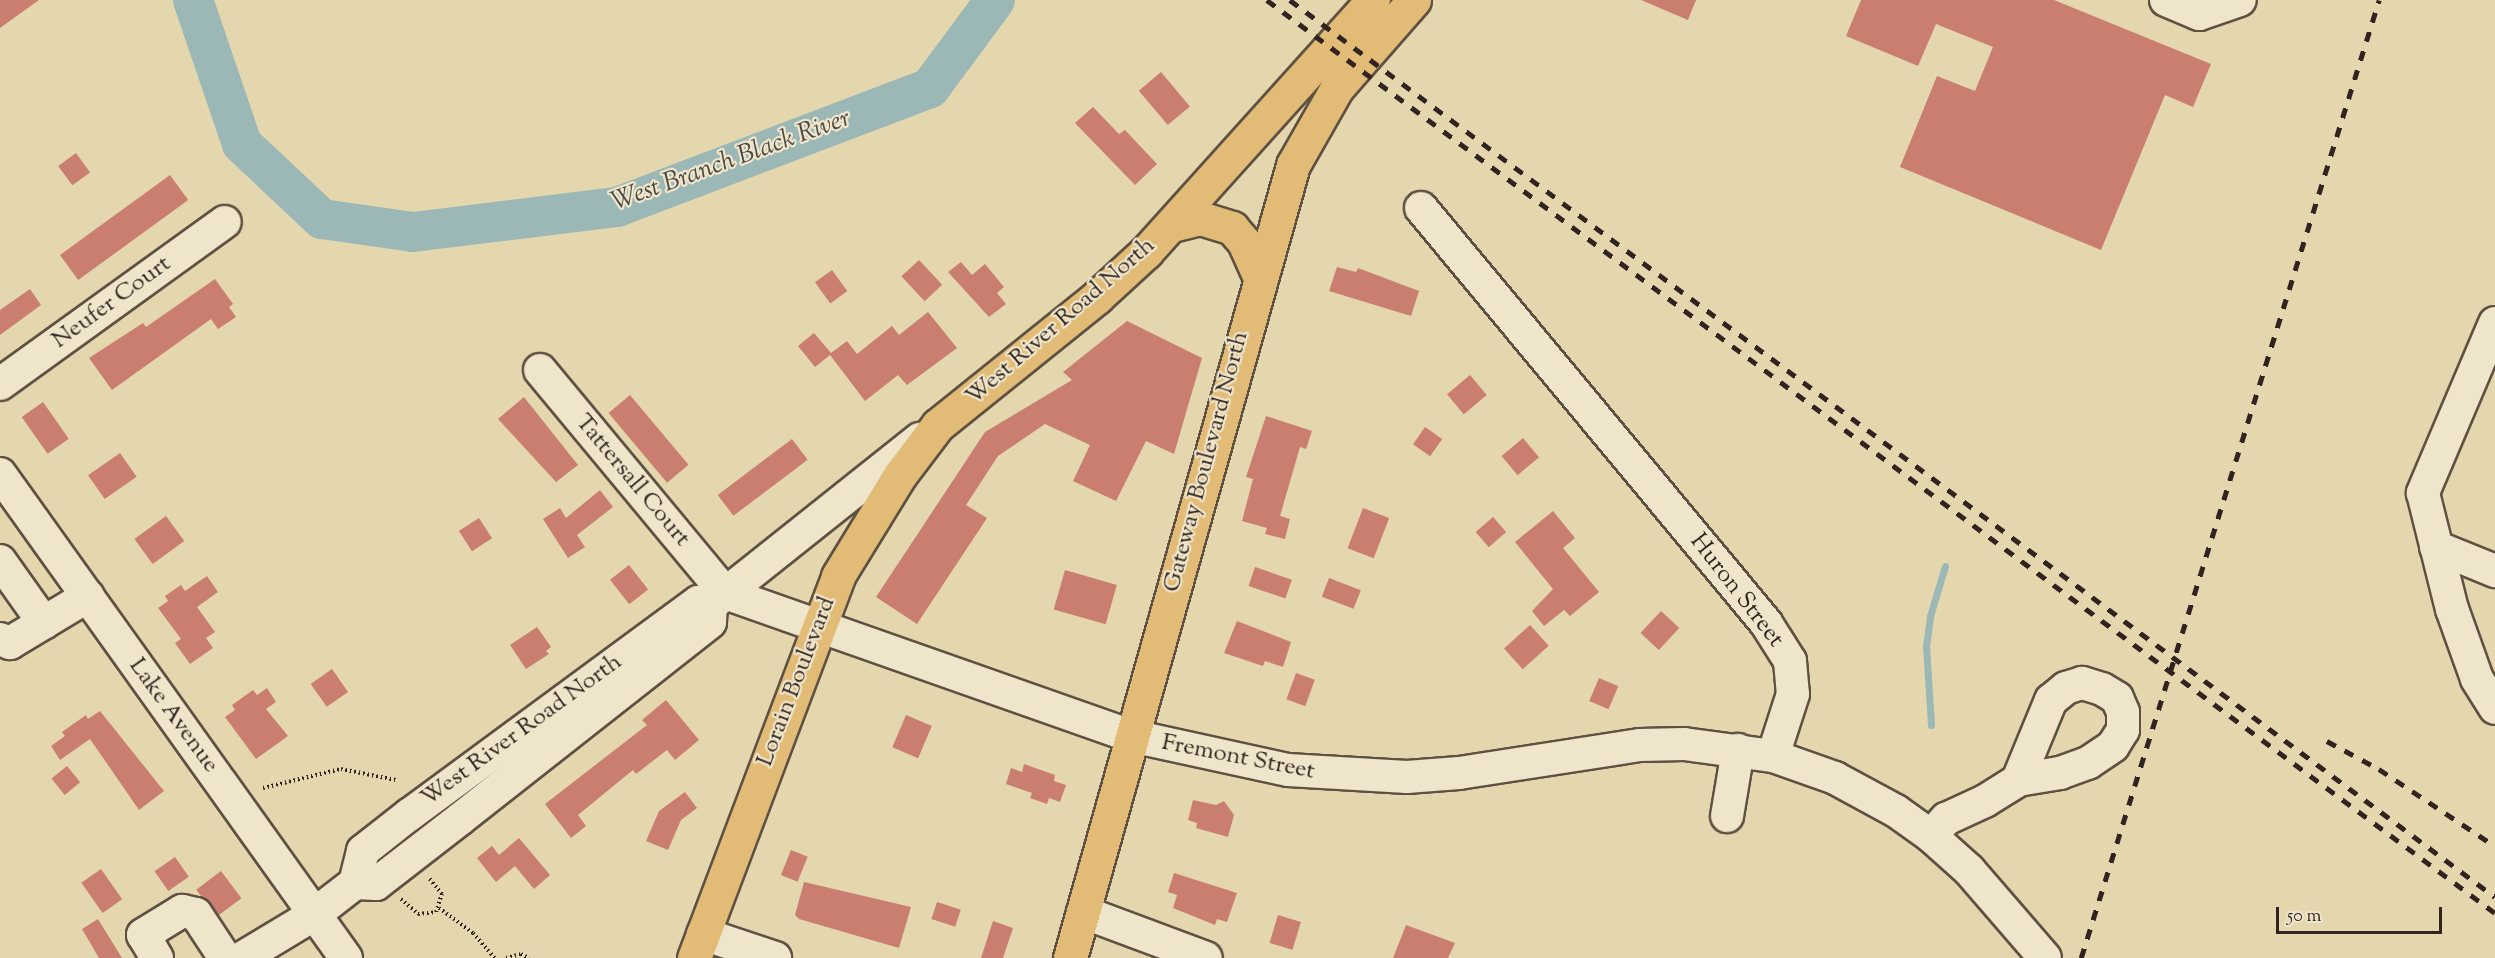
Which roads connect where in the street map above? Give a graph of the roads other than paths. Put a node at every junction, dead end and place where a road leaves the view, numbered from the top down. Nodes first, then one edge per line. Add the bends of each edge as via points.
1 (1414, 0) edge
2 (2166, 0) edge
3 (2240, 0) edge
4 (1370, 9) edge
5 (1420, 208) dead end
6 (225, 222) dead end
7 (1172, 225) junction
8 (1259, 275) junction
9 (2495, 323) edge
10 (540, 370) dead end
11 (0, 384) edge
12 (938, 425) junction
13 (5, 492) edge
14 (2436, 547) junction
15 (0, 561) edge
16 (2495, 571) edge
17 (87, 596) junction
18 (718, 599) junction
19 (44, 623) junction
20 (818, 625) junction
21 (0, 639) edge
22 (2495, 708) edge
23 (1132, 736) junction
24 (1738, 750) junction
25 (1773, 756) junction
26 (2018, 780) dead end
27 (1727, 816) dead end
28 (1931, 836) junction
29 (1083, 912) junction
30 (315, 914) junction
31 (699, 946) edge
32 (157, 958) edge
33 (225, 958) edge
34 (242, 958) edge
35 (346, 958) edge
36 (775, 958) edge
37 (1070, 958) edge
38 (1206, 958) edge
39 (2045, 958) edge

1 - 4 main road, Gateway Boulevard North
2 - 3 street via 2199,14
4 - 7 main road, West River Road North
4 - 8 main road, Gateway Boulevard North via 1337,88 1293,165
5 - 25 street, Huron Street via 1767,623 1790,661 1793,694
6 - 11 street, Neufer Court
7 - 8 main road via 1200,218 1232,228 1244,242
7 - 12 main road, West River Road North via 1097,297
8 - 23 main road, Gateway Boulevard North
9 - 14 street via 2423,493
10 - 18 street, Tattersall Court
12 - 18 street, West River Road North
12 - 20 main road, Lorain Boulevard via 861,534
13 - 17 street, Lake Avenue
14 - 16 street
14 - 22 street via 2452,609 2477,679
15 - 19 street
17 - 19 street
17 - 30 street, Lake Avenue
18 - 20 street, Fremont Street
18 - 30 street, West River Road North via 698,602 410,814 363,851 355,883
19 - 21 street via 10,643
20 - 23 street, Fremont Street
20 - 31 main road, Lorain Boulevard
23 - 24 street, Fremont Street via 1288,770 1364,777 1459,773 1640,746 1684,744
23 - 29 main road, Gateway Boulevard North
24 - 25 street, Fremont Street
24 - 27 street
25 - 28 street via 1835,778 1896,811
26 - 28 street via 1946,819
28 - 39 street via 1969,870
29 - 37 main road, Gateway Boulevard North
29 - 38 street
30 - 34 street, West River Road North
30 - 35 street, Lake Avenue
31 - 36 street
32 - 33 street via 143,935 182,911 196,914

